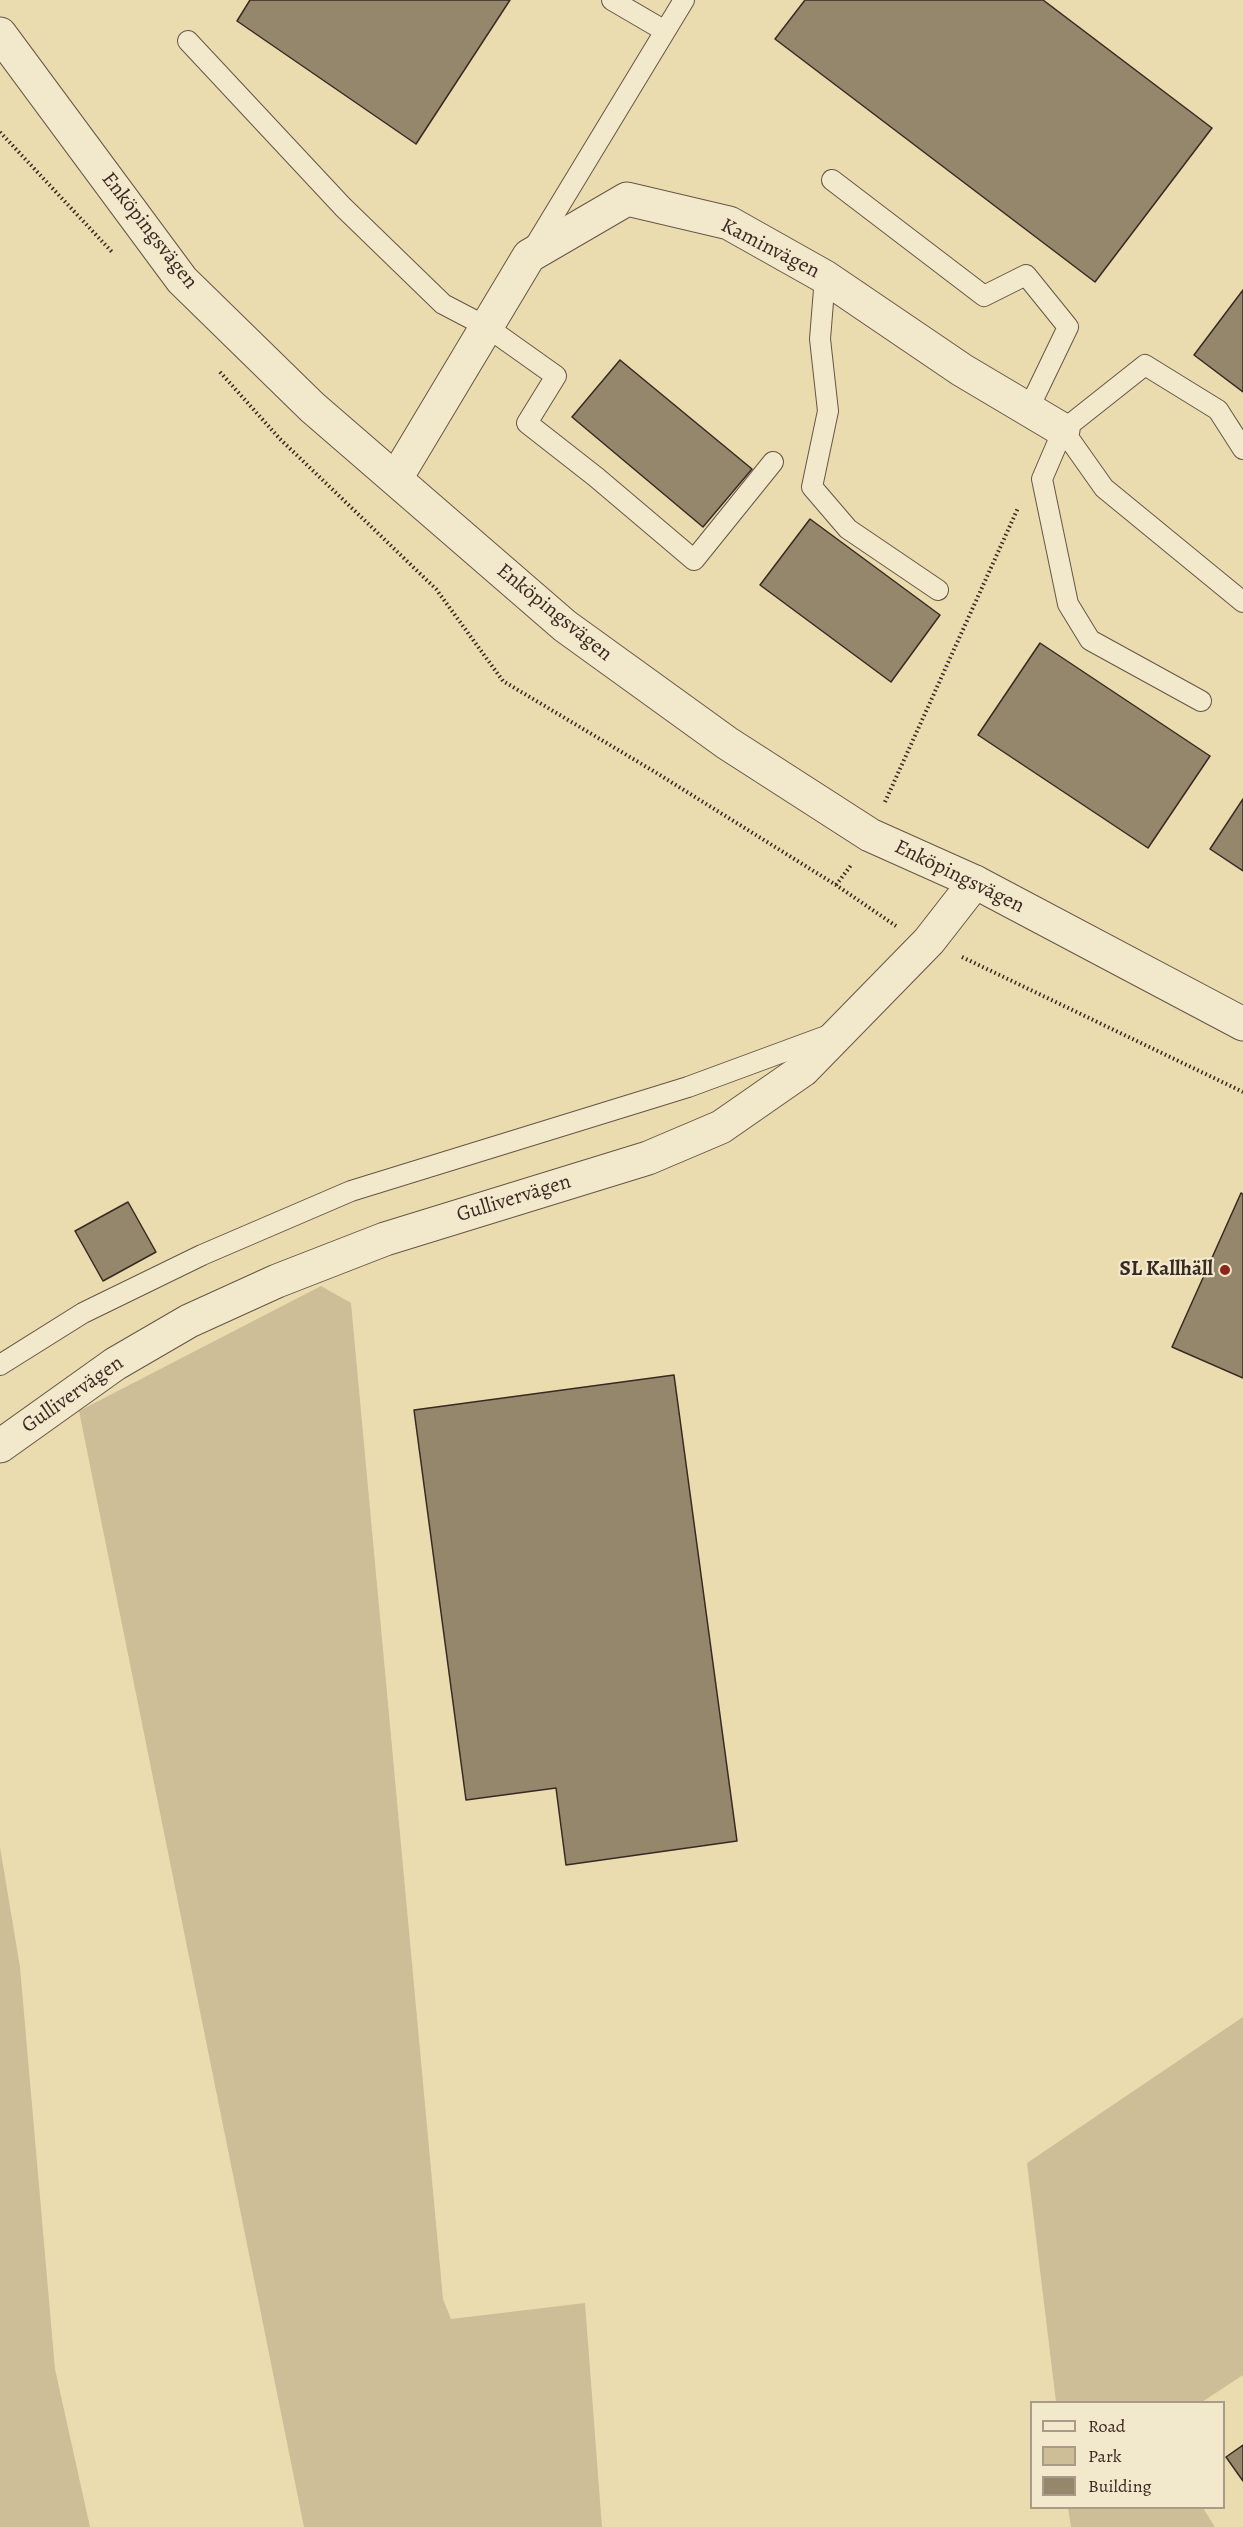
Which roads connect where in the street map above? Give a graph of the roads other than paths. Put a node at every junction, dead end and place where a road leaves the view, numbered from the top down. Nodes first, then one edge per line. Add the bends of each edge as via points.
1 (612, 0) edge
2 (684, 0) edge
3 (665, 31) junction
4 (0, 34) edge
5 (188, 41) dead end
6 (832, 180) dead end
7 (529, 256) junction
8 (825, 277) junction
9 (487, 327) junction
10 (1028, 410) junction
11 (1063, 430) junction
12 (1243, 449) edge
13 (773, 462) dead end
14 (396, 478) junction
15 (939, 590) dead end
16 (1243, 602) edge
17 (1201, 701) dead end
18 (975, 882) junction
19 (1243, 1024) edge
20 (840, 1031) junction
21 (0, 1365) edge
22 (0, 1446) edge

1 - 3 lane
2 - 3 lane
3 - 7 lane
4 - 14 street, Enköpingsvägen via 182,280 312,407
5 - 9 lane via 311,173 435,296
6 - 10 lane via 984,296 1026,274 1068,327
7 - 8 street, Kaminvägen via 627,199 729,223
7 - 9 street, Kaminvägen
8 - 10 street, Kaminvägen
8 - 15 lane via 820,339 828,411 812,487 848,529
9 - 13 lane via 556,376 527,423 694,560
9 - 14 street, Kaminvägen
10 - 11 street, Kaminvägen
11 - 12 lane via 1144,365 1218,410
11 - 16 lane via 1104,488
11 - 17 lane via 1042,479 1068,604 1090,640
14 - 18 street, Enköpingsvägen via 565,626 727,743 870,835
18 - 19 street, Enköpingsvägen
18 - 20 street, Gullivervägen via 929,941
20 - 21 lane via 688,1087 351,1191 202,1255 83,1313
20 - 22 street, Gullivervägen via 803,1070 721,1127 648,1158 385,1239 277,1281 189,1322 115,1364

